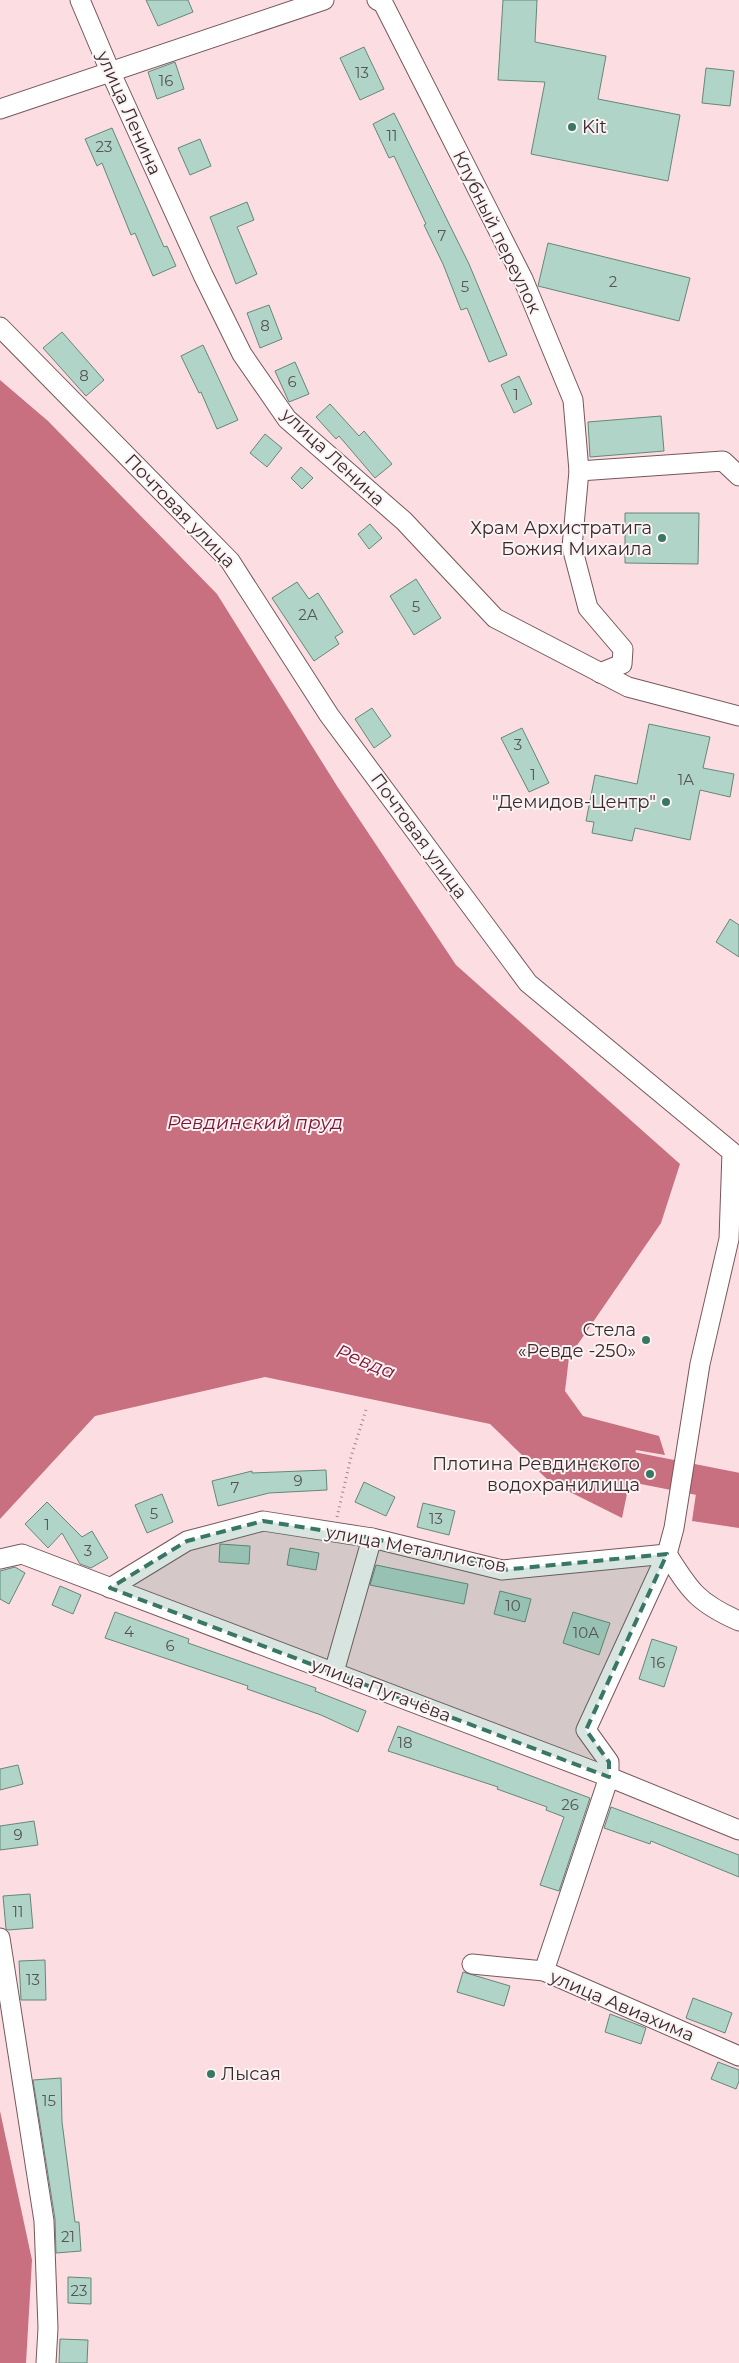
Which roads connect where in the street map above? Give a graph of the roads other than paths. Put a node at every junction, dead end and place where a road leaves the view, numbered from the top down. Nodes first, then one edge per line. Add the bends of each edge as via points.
1 (80, 0) edge
2 (324, 0) edge
3 (380, 1) edge
4 (110, 71) junction
5 (0, 109) edge
6 (0, 327) edge
7 (579, 471) junction
8 (739, 476) edge
9 (600, 673) junction
10 (739, 716) edge
11 (372, 1538) junction
12 (667, 1554) junction
13 (0, 1559) edge
14 (110, 1588) junction
15 (739, 1621) edge
16 (334, 1672) junction
17 (609, 1776) junction
18 (739, 1830) edge
19 (0, 1938) edge
20 (472, 1964) dead end
21 (544, 1971) junction
22 (739, 2056) edge
23 (46, 2363) edge

1 - 4 street, улица Ленина
2 - 4 street
3 - 7 street, Клубный переулок via 523,279 573,400
4 - 5 street
4 - 9 street, улица Ленина via 242,354 286,419 404,521 495,618
6 - 12 street, Почтовая улица via 230,561 329,715 528,984 732,1152 729,1239 700,1364
7 - 8 street via 723,461
7 - 9 street, Клубный переулок via 572,547 588,608 623,649 622,664
9 - 10 street, улица Ленина via 628,687
11 - 12 street, улица Металлистов via 502,1570
11 - 14 street, улица Металлистов via 263,1520 187,1541
11 - 16 street
12 - 15 street via 687,1588 714,1610
12 - 17 street via 586,1730 609,1762
13 - 14 street, улица Пугачёва via 22,1554
14 - 16 street, улица Пугачёва
16 - 17 street, улица Пугачёва
17 - 18 street, улица Пугачёва
17 - 21 street
19 - 23 street via 44,2221
20 - 21 street, улица Авиахима
21 - 22 street, улица Авиахима

